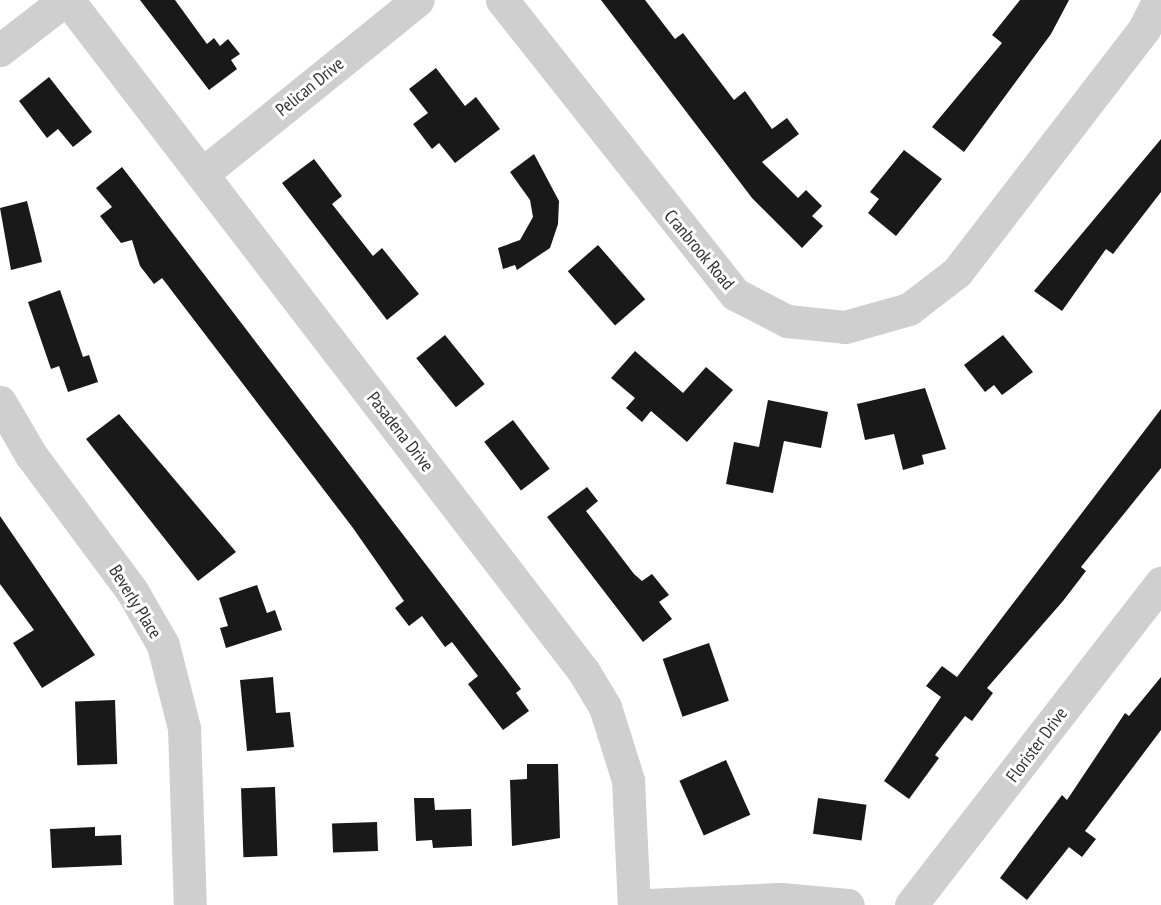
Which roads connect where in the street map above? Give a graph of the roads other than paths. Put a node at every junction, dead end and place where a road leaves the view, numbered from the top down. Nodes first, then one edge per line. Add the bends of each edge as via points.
1 (66, 0) edge
2 (418, 0) edge
3 (502, 0) edge
4 (1159, 0) edge
5 (0, 50) edge
6 (202, 174) junction
7 (0, 402) edge
8 (1161, 583) edge
9 (190, 905) edge
10 (634, 905) edge
11 (648, 905) edge
12 (848, 905) edge
13 (911, 905) edge

1 - 5 street
1 - 6 street, Pasadena Drive
2 - 6 street, Pelican Drive
3 - 4 street, Cranbrook Road via 735,294 787,321 845,327 909,309 957,272 1144,29
6 - 10 street, Pasadena Drive via 584,672 612,724 628,780
7 - 9 street, Beverly Place via 31,455 132,591 163,645 184,728
8 - 13 street, Florister Drive
11 - 12 street via 781,900

